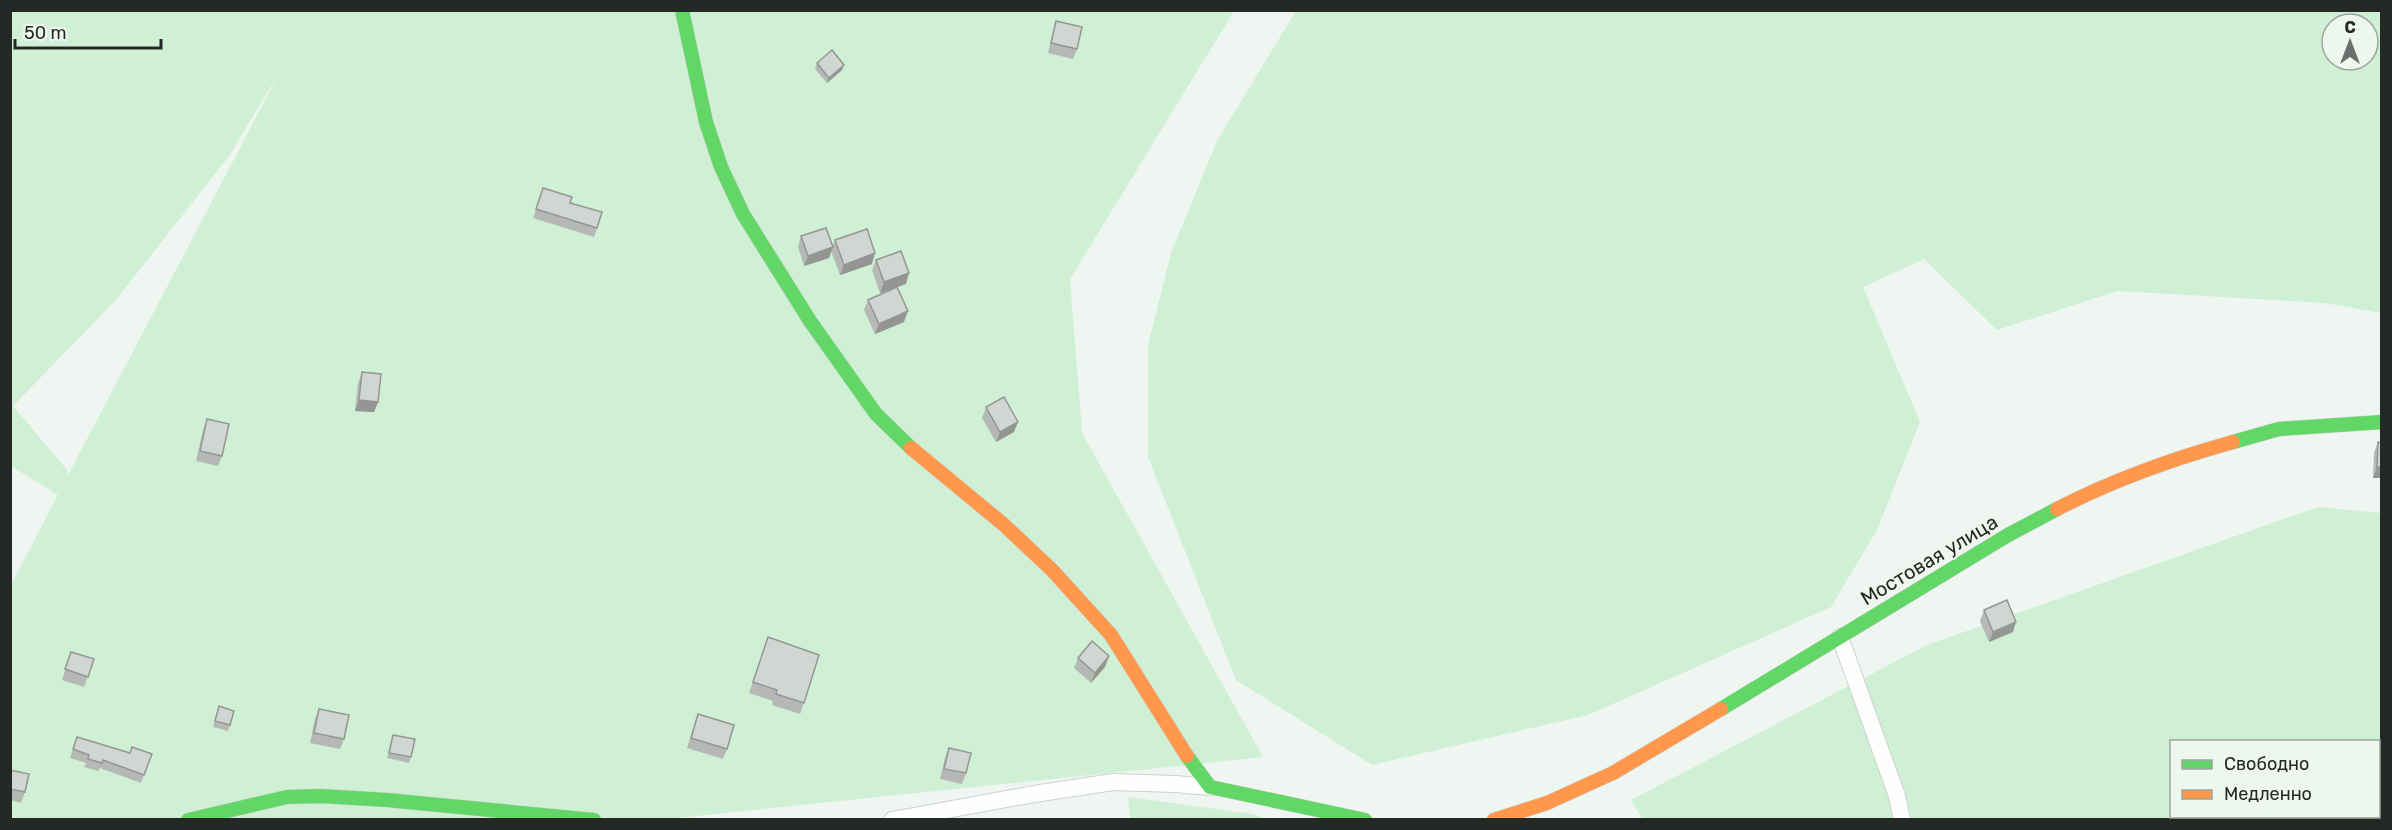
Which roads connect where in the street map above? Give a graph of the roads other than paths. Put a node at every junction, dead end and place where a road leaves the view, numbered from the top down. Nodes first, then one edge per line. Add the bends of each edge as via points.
1 (682, 10) edge
2 (2382, 422) edge
3 (1840, 637) junction
4 (1210, 787) junction
5 (188, 819) edge
6 (594, 819) edge
7 (892, 819) edge
8 (1365, 819) edge
9 (1494, 819) edge
10 (1902, 819) edge

1 - 4 street via 706,122 721,167 743,214 810,321 876,414 1052,570 1111,635 1175,739
2 - 3 street, Мостовая улица via 2279,429 2163,463 2092,491 2008,535
3 - 9 street, Мостовая улица via 1596,783
3 - 10 street
4 - 7 street via 1113,782
4 - 8 street
5 - 6 street via 287,796 387,800

